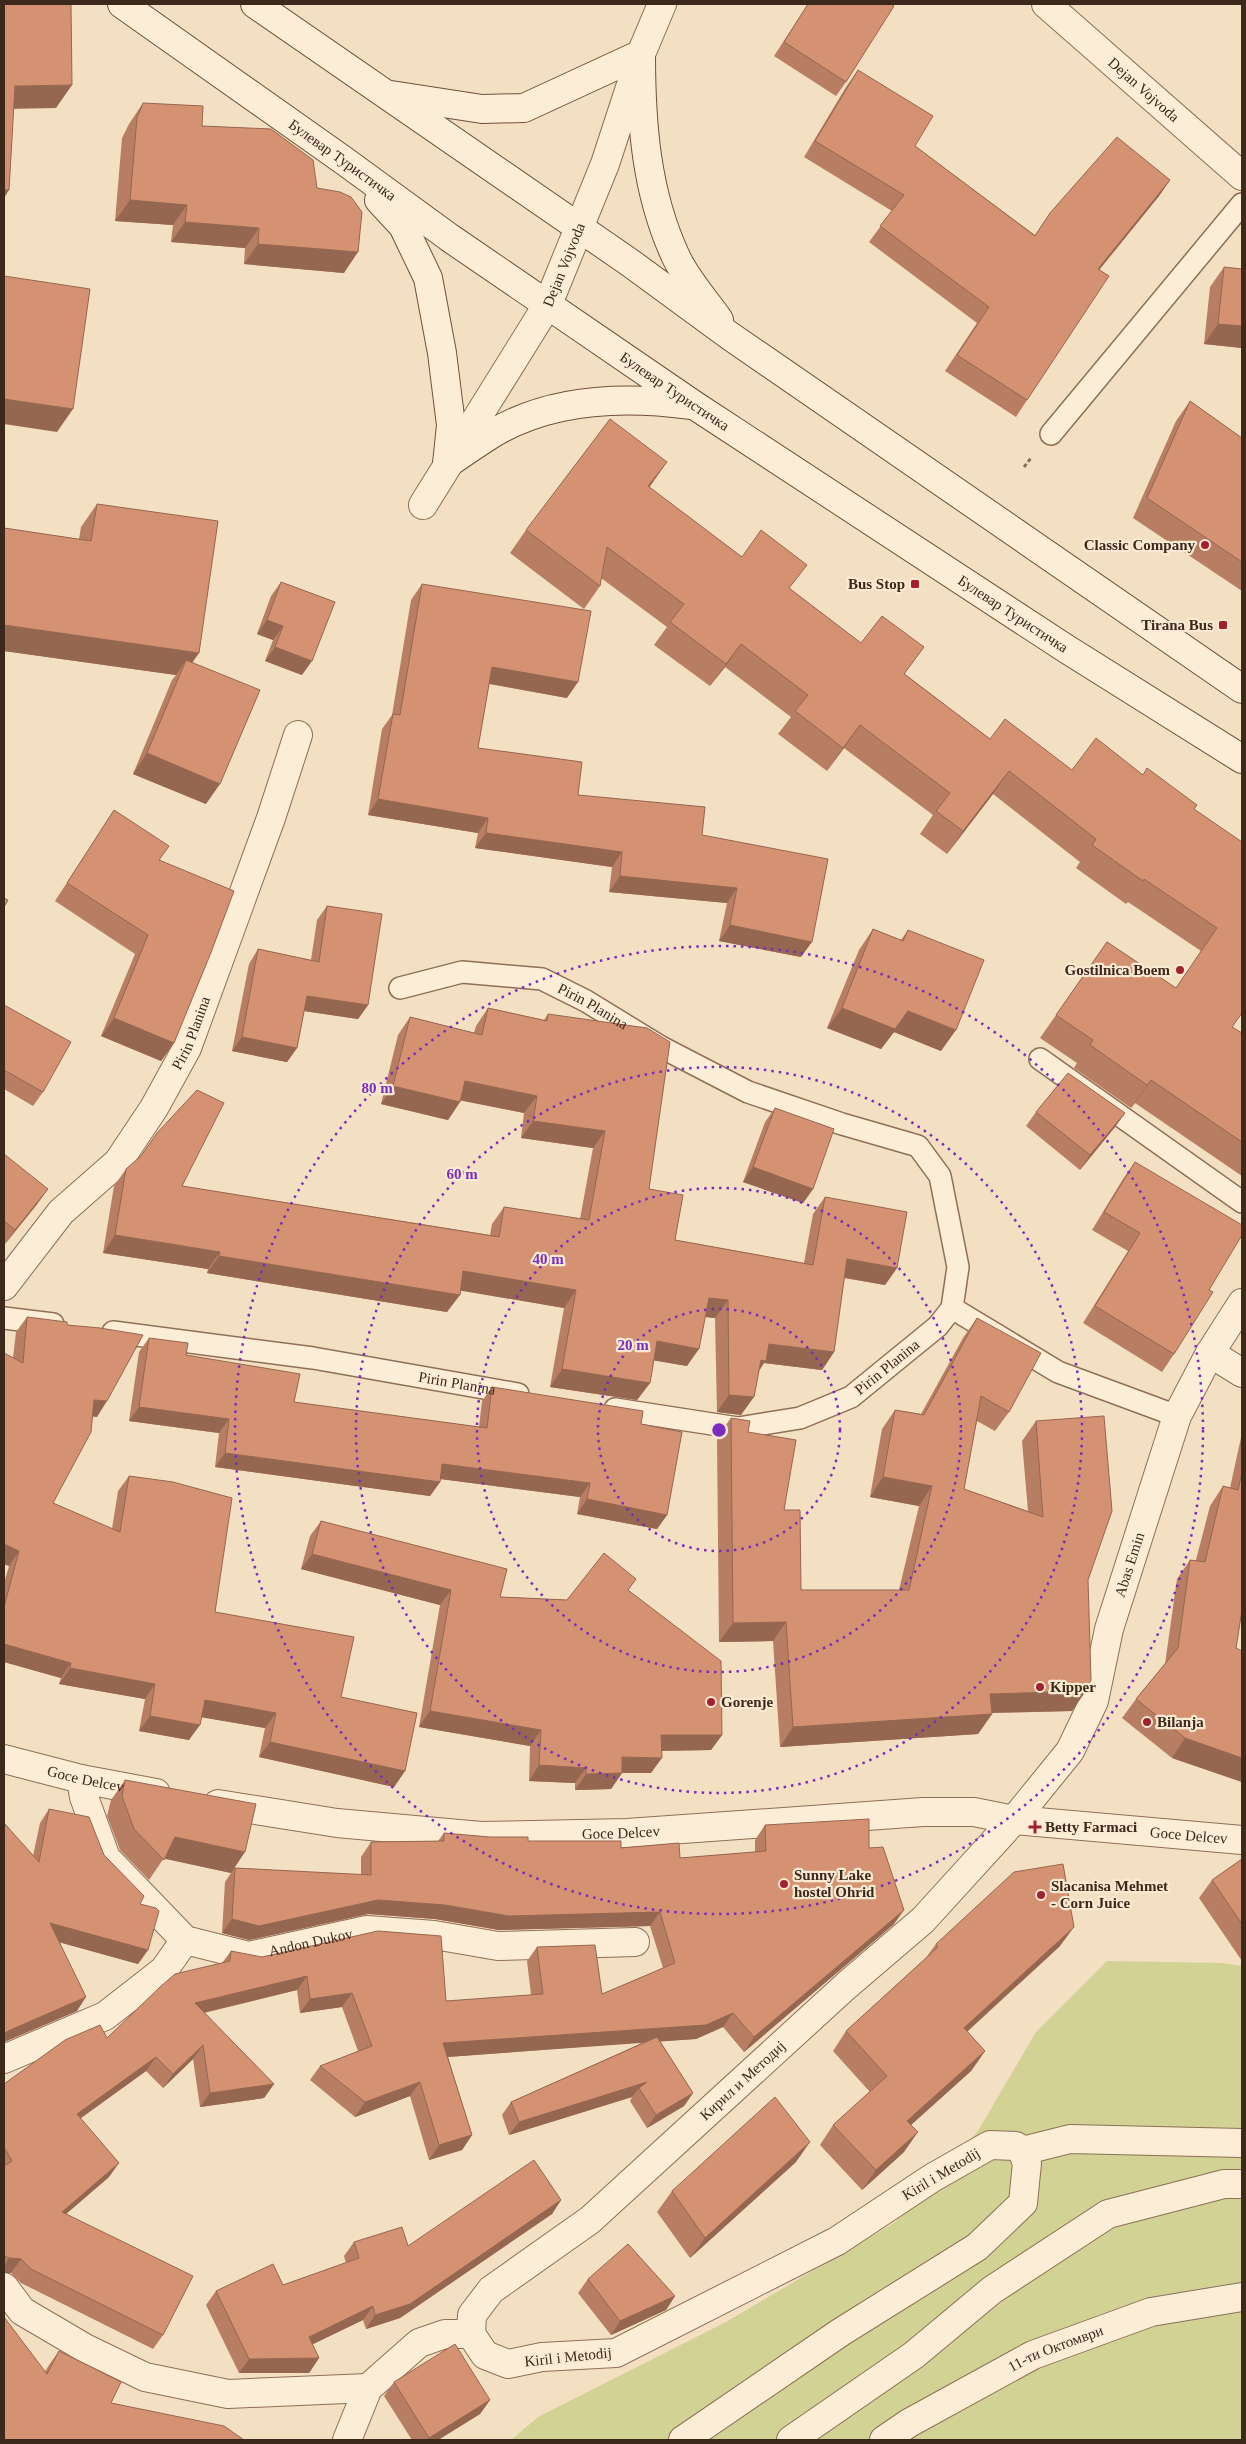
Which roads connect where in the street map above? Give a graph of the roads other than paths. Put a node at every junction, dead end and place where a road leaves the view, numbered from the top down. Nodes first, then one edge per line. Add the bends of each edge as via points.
1 (122, 4) edge
2 (255, 4) edge
3 (662, 4) edge
4 (1046, 4) edge
5 (641, 54) junction
6 (386, 94) junction
7 (343, 160) junction
8 (1242, 176) edge
9 (1242, 204) edge
10 (579, 229) junction
11 (548, 304) junction
12 (730, 336) junction
13 (694, 405) junction
14 (1051, 434) dead end
15 (446, 464) junction
16 (423, 505) dead end
17 (1242, 688) edge
18 (298, 736) dead end
19 (1242, 759) edge
20 (400, 988) dead end
21 (1040, 1059) dead end
22 (1242, 1202) edge
23 (4, 1286) edge
24 (1242, 1304) edge
25 (952, 1308) junction
26 (4, 1318) edge
27 (1210, 1353) junction
28 (1242, 1372) edge
29 (533, 1397) edge
30 (592, 1406) edge
31 (1177, 1416) junction
32 (4, 1760) edge
33 (81, 1779) junction
34 (1014, 1820) junction
35 (1242, 1840) edge
36 (185, 1940) junction
37 (635, 1942) dead end
38 (4, 2059) edge
39 (1242, 2143) edge
40 (1022, 2151) junction
41 (1242, 2184) edge
42 (4, 2287) edge
43 (1242, 2297) edge
44 (471, 2334) junction
45 (368, 2388) junction
46 (347, 2440) edge
47 (683, 2440) edge
48 (791, 2440) edge
49 (884, 2440) edge

1 - 7 street, Булевар Туристичка
2 - 6 street
3 - 5 street, Dejan Vojvoda
4 - 8 street, Dejan Vojvoda
5 - 6 street via 524,108 482,109
5 - 10 street, Dejan Vojvoda via 605,164
5 - 12 street via 641,92 655,200 676,258
6 - 10 street
7 - 11 street, Булевар Туристичка
7 - 15 street via 403,226 428,278 451,425
9 - 14 lane
10 - 11 street, Dejan Vojvoda
10 - 12 street
11 - 13 street, Булевар Туристичка
11 - 15 street, Dejan Vojvoda
12 - 17 street
13 - 15 street via 649,399 569,405 530,416 496,432
13 - 19 street, Булевар Туристичка via 1065,648
15 - 16 street, Dejan Vojvoda
18 - 23 street, Pirin Planina via 187,1048 154,1108 118,1162 61,1212
20 - 25 lane, Pirin Planina via 462,972 542,979 748,1092 918,1146 940,1176 958,1267
21 - 22 lane
24 - 27 street, Abas Emin
25 - 30 lane, Pirin Planina via 938,1326 851,1397 800,1418 738,1428
25 - 31 lane via 1058,1372
26 - 29 lane, Pirin Planina via 313,1358
27 - 28 street
27 - 31 street, Abas Emin
31 - 34 street, Abas Emin via 1109,1629 1094,1701 1070,1751
32 - 33 street, Goce Delcev
33 - 34 street, Goce Delcev via 337,1823 481,1836 627,1834 923,1812 974,1812
33 - 36 street via 90,1816 106,1858
34 - 35 street, Goce Delcev
34 - 44 street, Кирил и Методиј via 922,1920 846,1985 590,2220 491,2290 472,2315
36 - 37 street, Andon Dukov via 249,1956 368,1930 434,1935 498,1946
36 - 38 street via 164,1970 105,2016
39 - 40 street via 1070,2139
40 - 44 street, Kiril i Metodij via 1016,2146 990,2145 932,2178 837,2241 616,2353 542,2357 508,2364 484,2355
40 - 47 street via 1028,2163 1023,2203 977,2247 842,2332
41 - 48 street via 1224,2184 1108,2214 992,2290 914,2355
42 - 45 street via 22,2311 85,2348 145,2377 228,2394
43 - 49 street, 11-ти Октомври via 1152,2312 1034,2356 909,2423
44 - 45 street via 445,2334 419,2344
45 - 46 street

